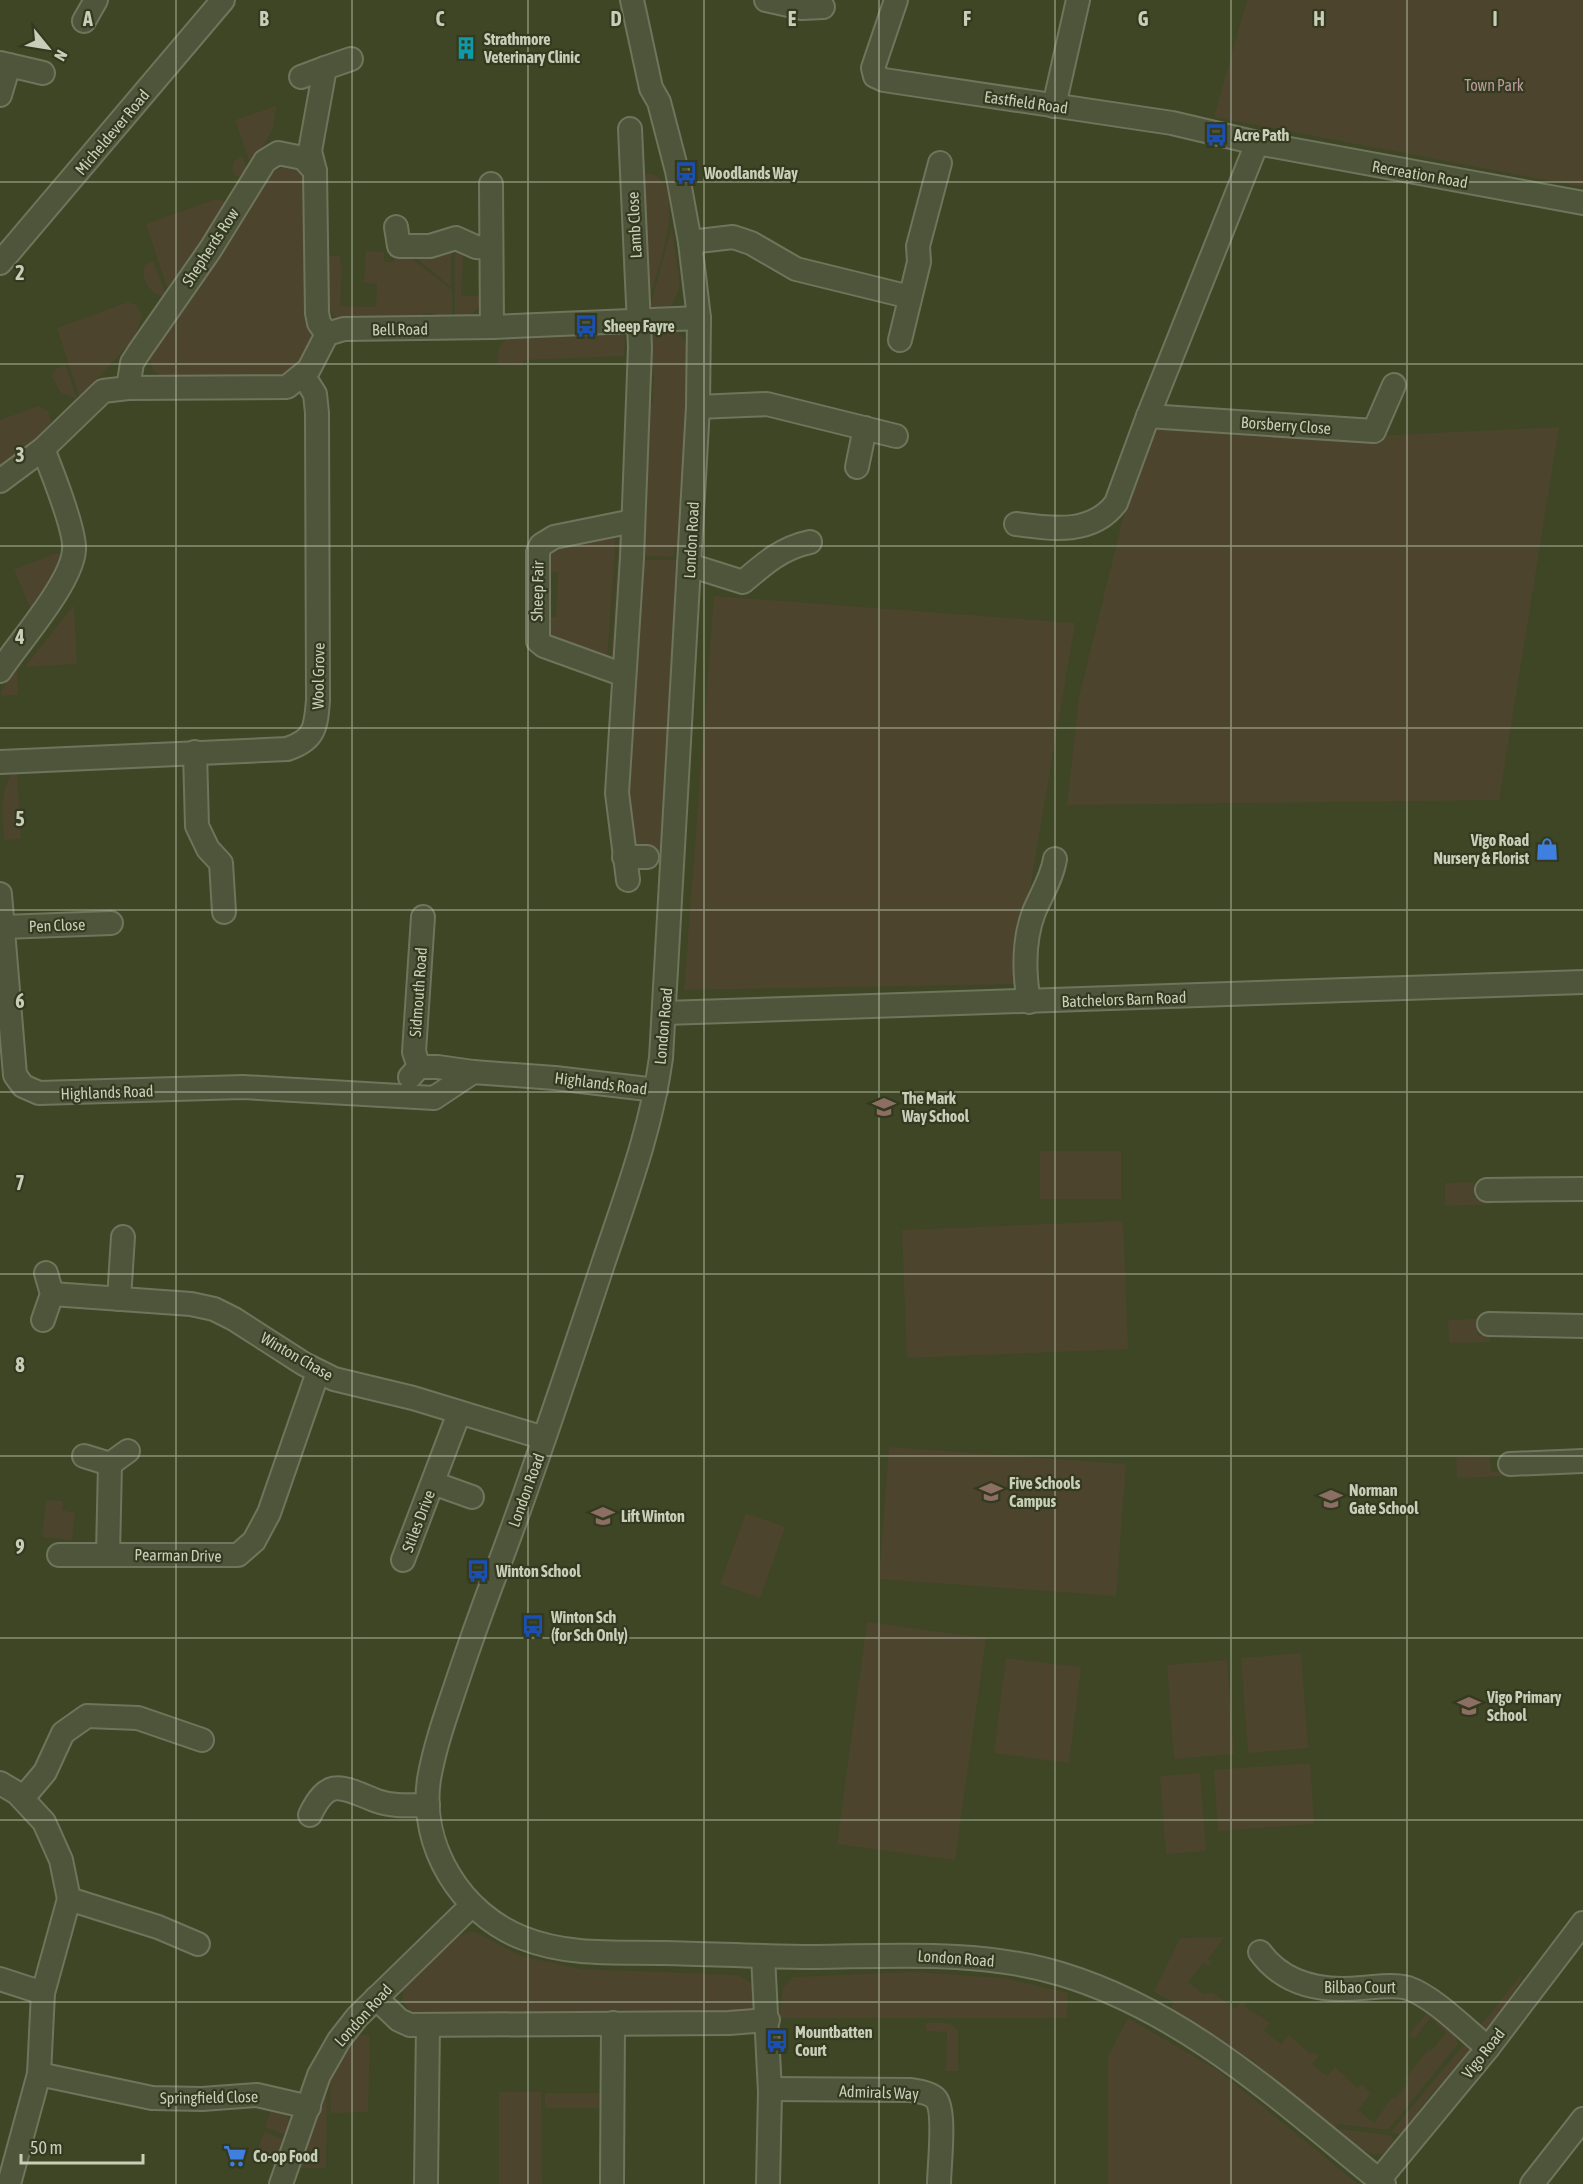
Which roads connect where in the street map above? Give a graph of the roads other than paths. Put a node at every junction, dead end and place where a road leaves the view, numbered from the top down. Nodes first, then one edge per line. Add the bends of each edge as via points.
1 (96, 0) edge
2 (223, 0) edge
3 (632, 0) edge
4 (645, 0) edge
5 (766, 0) edge
6 (896, 0) edge
7 (1078, 0) edge
8 (792, 3) edge
9 (823, 7) dead end
10 (84, 21) dead end
11 (351, 59) dead end
12 (5, 64) edge
13 (325, 68) junction
14 (43, 73) dead end
15 (301, 77) dead end
16 (0, 95) edge
17 (659, 102) junction
18 (1054, 106) junction
19 (630, 129) dead end
20 (1257, 143) junction
21 (940, 163) dead end
22 (315, 171) junction
23 (491, 184) dead end
24 (1583, 203) edge
25 (396, 227) dead end
26 (690, 242) junction
27 (492, 248) junction
28 (0, 263) edge
29 (910, 297) junction
30 (699, 318) junction
31 (639, 322) junction
32 (492, 327) junction
33 (327, 334) junction
34 (900, 340) dead end
35 (303, 375) junction
36 (1394, 385) dead end
37 (128, 388) junction
38 (698, 407) junction
39 (1148, 416) junction
40 (866, 429) junction
41 (896, 436) dead end
42 (43, 449) junction
43 (857, 467) dead end
44 (0, 482) edge
45 (633, 521) junction
46 (1016, 524) dead end
47 (810, 542) dead end
48 (689, 565) junction
49 (0, 671) edge
50 (624, 675) junction
51 (195, 752) junction
52 (0, 762) edge
53 (647, 857) dead end
54 (624, 858) junction
55 (1055, 859) dead end
56 (628, 880) dead end
57 (0, 894) edge
58 (224, 912) dead end
59 (423, 917) dead end
60 (111, 923) dead end
61 (3, 927) junction
62 (1583, 982) edge
63 (1029, 1002) junction
64 (665, 1013) junction
65 (419, 1067) junction
66 (473, 1072) junction
67 (656, 1090) junction
68 (387, 1094) junction
69 (1583, 1189) edge
70 (1486, 1190) dead end
71 (123, 1237) dead end
72 (119, 1299) junction
73 (43, 1320) dead end
74 (1489, 1324) dead end
75 (1583, 1326) edge
76 (318, 1372) junction
77 (459, 1413) junction
78 (544, 1438) junction
79 (128, 1450) dead end
80 (84, 1456) dead end
81 (1583, 1461) edge
82 (110, 1464) junction
83 (1510, 1464) dead end
84 (433, 1483) junction
85 (472, 1497) dead end
86 (108, 1554) junction
87 (59, 1555) dead end
88 (403, 1560) dead end
89 (202, 1740) dead end
90 (0, 1783) edge
91 (23, 1798) junction
92 (428, 1805) junction
93 (310, 1815) dead end
94 (69, 1899) junction
95 (472, 1905) junction
96 (1583, 1923) edge
97 (198, 1944) dead end
98 (1260, 1952) dead end
99 (763, 1956) junction
100 (0, 1979) edge
101 (43, 1993) junction
102 (376, 1998) junction
103 (768, 2020) junction
104 (613, 2023) junction
105 (428, 2025) junction
106 (1488, 2048) junction
107 (39, 2074) junction
108 (770, 2089) junction
109 (309, 2107) junction
110 (1583, 2119) edge
111 (1382, 2182) edge
112 (9, 2184) edge
113 (281, 2184) edge
114 (426, 2184) edge
115 (612, 2184) edge
116 (768, 2184) edge
117 (939, 2184) edge
118 (1532, 2184) edge

1 - 10 street
2 - 28 street, Micheldever Road
3 - 17 street, London Road via 651,88
4 - 17 street, London Road via 661,86
5 - 8 street
6 - 18 street, Eastfield Road via 873,68 875,76
7 - 18 street
8 - 9 street
11 - 13 street
12 - 14 street
12 - 16 street
13 - 15 street
13 - 22 street via 310,151
17 - 26 street, London Road
18 - 20 street, Eastfield Road via 1172,123
19 - 31 street, Lamb Close
20 - 24 street, Recreation Road
20 - 39 street
21 - 29 street via 918,246 920,262
22 - 33 street via 317,313
22 - 37 street, Shepherds Row via 297,155 278,153 265,161 210,250 132,363
23 - 27 street
25 - 27 street via 399,246 429,246 456,238 476,247
26 - 29 street via 733,237 796,268
26 - 30 street, London Road
27 - 32 street
29 - 34 street
30 - 31 street, Bell Road
30 - 38 street, London Road
31 - 32 street, Bell Road
31 - 45 street
32 - 33 street, Bell Road via 344,329
33 - 35 street
35 - 37 street via 287,387
35 - 51 street, Wool Grove via 315,394 317,413 318,700 314,730 305,742 288,749
36 - 39 street, Borsberry Close via 1374,431
37 - 42 street via 103,391
38 - 40 street via 767,404
38 - 48 street, London Road
39 - 46 street via 1116,503 1107,515 1065,528
40 - 41 street
40 - 43 street
42 - 44 street
42 - 49 street via 75,549 69,572
45 - 50 street
45 - 50 street, Sheep Fair via 554,537 541,545 538,552 538,641
47 - 48 street via 789,547 743,582
48 - 64 street, London Road
50 - 54 street via 617,793
51 - 52 street, Wool Grove
51 - 58 street via 197,826 222,867
53 - 54 street
54 - 56 street
55 - 63 street via 1028,939 1024,970
57 - 61 street, Highlands Road
59 - 65 street, Sidmouth Road via 414,1052
60 - 61 street, Pen Close
61 - 68 street, Highlands Road via 15,1075 30,1090 50,1094 243,1087
62 - 63 street, Batchelors Barn Road
63 - 64 street, Batchelors Barn Road
64 - 67 street, London Road
65 - 66 street, Highlands Road
65 - 68 street via 402,1087
66 - 67 street, Highlands Road
66 - 68 street, Highlands Road via 434,1098
67 - 78 street, London Road via 644,1144
69 - 70 street
71 - 72 street
72 - 73 street, Winton Chase via 49,1284
72 - 76 street, Winton Chase via 191,1304 214,1310
74 - 75 street
76 - 77 street, Winton Chase
76 - 86 street, Pearman Drive via 269,1513 248,1548 226,1557
77 - 78 street, Winton Chase
77 - 84 street, Stiles Drive
78 - 92 street, London Road via 449,1705 432,1764
79 - 82 street
80 - 82 street
81 - 83 street
82 - 86 street
84 - 85 street, Stiles Drive
84 - 88 street, Stiles Drive
86 - 87 street, Pearman Drive
89 - 91 street via 138,1718 87,1716 63,1733 45,1772
90 - 91 street
91 - 94 street via 36,1810 55,1841
92 - 93 street via 390,1804 333,1787 323,1792
92 - 95 street, London Road via 429,1824 441,1860
94 - 97 street via 134,1918
94 - 101 street
95 - 99 street, London Road via 517,1935 576,1951
95 - 102 street, London Road
96 - 106 street, Vigo Road
98 - 106 street, Bilbao Court via 1276,1970 1308,1986 1407,1988
99 - 103 street
99 - 111 street, London Road via 960,1956 1032,1967 1110,1990 1171,2020 1219,2052
100 - 101 street
101 - 107 street
102 - 105 street via 410,2025
102 - 109 street, London Road via 330,2052
103 - 104 street
103 - 108 street
104 - 105 street
104 - 115 street
105 - 114 street
106 - 111 street, Vigo Road
107 - 109 street, Springfield Close via 153,2098 257,2095
107 - 112 street
108 - 116 street
108 - 117 street, Admirals Way via 910,2090 930,2095 937,2100 941,2112
109 - 113 street, London Road
110 - 118 street

